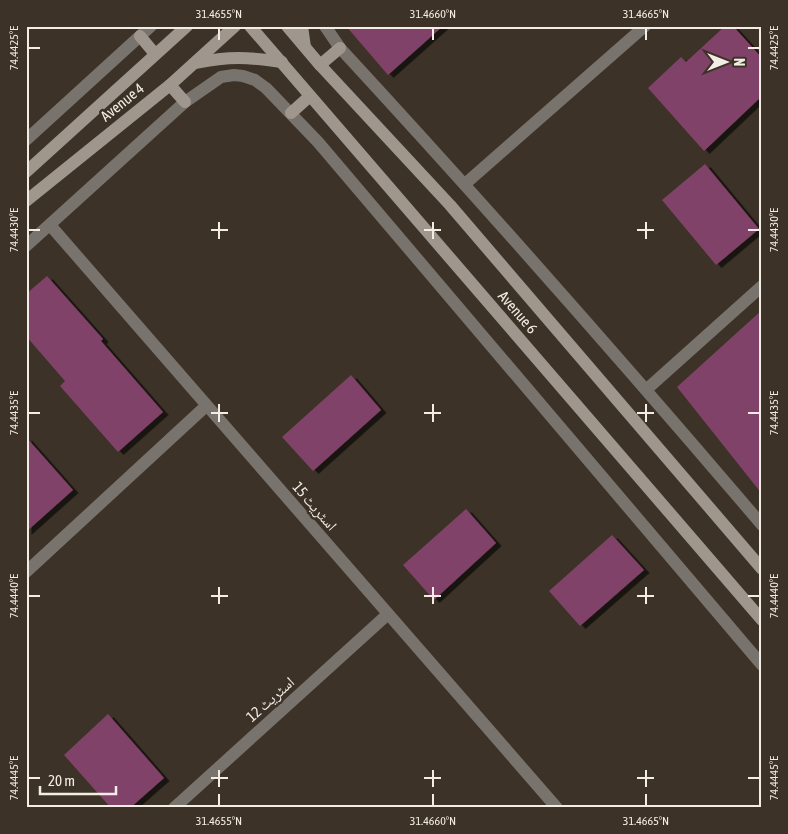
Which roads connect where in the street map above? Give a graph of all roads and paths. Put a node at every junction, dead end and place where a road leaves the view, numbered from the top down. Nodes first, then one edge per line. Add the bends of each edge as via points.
1 (151, 26) edge
2 (235, 26) edge
3 (250, 26) edge
4 (287, 26) edge
5 (302, 26) edge
6 (325, 26) edge
7 (645, 26) edge
8 (185, 27) edge
9 (140, 36) junction
10 (305, 47) junction
11 (340, 48) junction
12 (155, 54) junction
13 (282, 62) junction
14 (196, 63) junction
15 (320, 65) junction
16 (170, 85) junction
17 (310, 96) junction
18 (185, 102) junction
19 (291, 113) junction
20 (26, 140) edge
21 (26, 172) edge
22 (465, 184) junction
23 (26, 201) edge
24 (50, 224) junction
25 (26, 246) edge
26 (762, 286) edge
27 (646, 389) junction
28 (206, 406) junction
29 (762, 525) edge
30 (762, 569) edge
31 (26, 572) edge
32 (388, 614) junction
33 (762, 620) edge
34 (762, 665) edge
35 (174, 808) edge
36 (557, 808) edge

1 - 9 street
2 - 14 main road, Avenue 4
3 - 13 main road, Avenue 6
4 - 10 main road, Avenue 6
5 - 10 main road
6 - 11 street
7 - 22 street
8 - 12 main road, Avenue 4
9 - 12 main road
9 - 20 street
10 - 15 main road, Avenue 6
11 - 15 main road
11 - 22 street
12 - 21 main road, Avenue 4
13 - 14 main road via 224,57
13 - 17 main road, Avenue 6
14 - 16 main road, Avenue 4
15 - 30 main road, Avenue 6 via 450,205
16 - 18 main road
16 - 23 main road, Avenue 4
17 - 19 main road
17 - 33 main road, Avenue 6
18 - 19 street via 221,77 234,75 255,80
18 - 24 street
19 - 34 street
22 - 27 street
24 - 25 street
24 - 28 street, اسٹریٹ 15
26 - 27 street
27 - 29 street
28 - 31 street
28 - 32 street, اسٹریٹ 15
32 - 35 street, اسٹریٹ 12
32 - 36 street, اسٹریٹ 15

